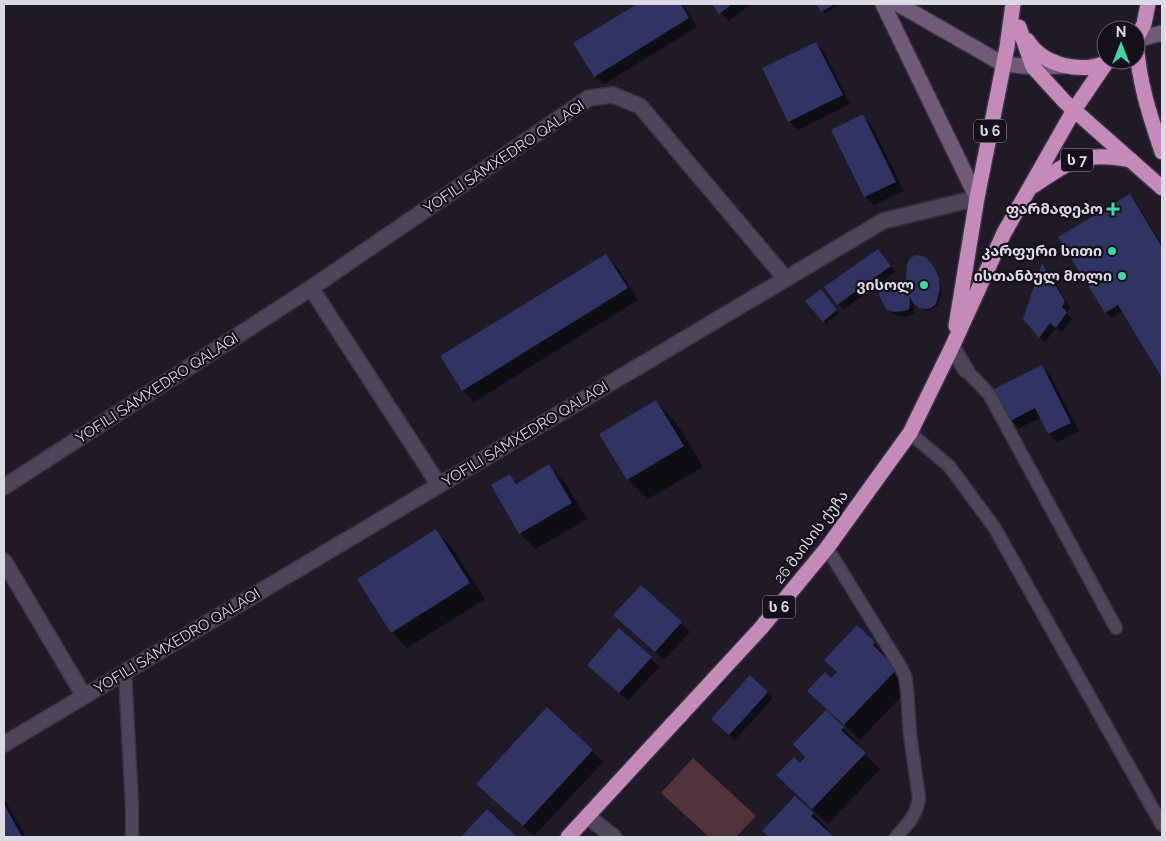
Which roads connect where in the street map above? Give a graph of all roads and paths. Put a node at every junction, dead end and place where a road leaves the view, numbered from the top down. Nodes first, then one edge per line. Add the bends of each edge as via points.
1 (883, 4) edge
2 (898, 4) edge
3 (1013, 4) edge
4 (1148, 4) edge
5 (1145, 20) edge
6 (1019, 27) junction
7 (1162, 33) edge
8 (1146, 37) edge
9 (1003, 64) junction
10 (1096, 65) edge
11 (1033, 66) junction
12 (1064, 66) junction
13 (1103, 70) edge
14 (1138, 70) edge
15 (1074, 110) junction
16 (1162, 152) edge
17 (1131, 160) junction
18 (1029, 188) junction
19 (1162, 188) edge
20 (977, 198) junction
21 (786, 279) junction
22 (311, 288) junction
23 (952, 347) junction
24 (966, 370) joint
25 (910, 433) junction
26 (438, 486) junction
27 (4, 487) edge
28 (827, 548) junction
29 (4, 561) edge
30 (1116, 628) dead end
31 (125, 672) junction
32 (84, 696) junction
33 (4, 744) edge
34 (587, 816) junction
35 (1162, 825) edge
36 (132, 837) edge
37 (568, 837) edge
38 (614, 837) edge
39 (896, 837) edge

1 - 20 main road
2 - 9 main road
3 - 6 highway
3 - 9 highway, ს 6
4 - 5 highway
6 - 11 highway, ს 7
6 - 12 highway via 1030,45 1045,58
7 - 8 main road
9 - 11 main road
9 - 20 highway, ს 6
10 - 12 highway
11 - 12 main road
11 - 15 highway, ს 7
13 - 15 highway, ს 6
14 - 16 highway
15 - 17 highway, ს 7
15 - 18 highway, ს 6
17 - 18 highway, ს 7 via 1109,156 1084,157
17 - 19 highway, ს 7
18 - 23 highway, ს 6 via 1004,233
20 - 21 street, YOFILI SAMXEDRO QALAQI via 883,221
20 - 23 highway, ს 6
21 - 22 street, YOFILI SAMXEDRO QALAQI via 640,106 614,95 589,98
21 - 26 street, YOFILI SAMXEDRO QALAQI
22 - 26 street, YOFILI SAMXEDRO QALAQI
22 - 27 street, YOFILI SAMXEDRO QALAQI
23 - 24 street
23 - 25 highway, 26 მაისის ქუჩა / ს 6
24 - 30 lane via 989,394
25 - 28 highway, 26 მაისის ქუჩა / ს 6
25 - 35 lane via 949,466 994,527
26 - 31 street, YOFILI SAMXEDRO QALAQI
28 - 34 highway, 26 მაისის ქუჩა / ს 6 via 761,628
28 - 39 lane via 905,676 919,798 915,815
29 - 32 street, YOFILI SAMXEDRO QALAQI
31 - 32 street, YOFILI SAMXEDRO QALAQI
31 - 36 lane
32 - 33 street, YOFILI SAMXEDRO QALAQI
34 - 37 highway, 26 მაისის ქუჩა / ს 6
34 - 38 street

